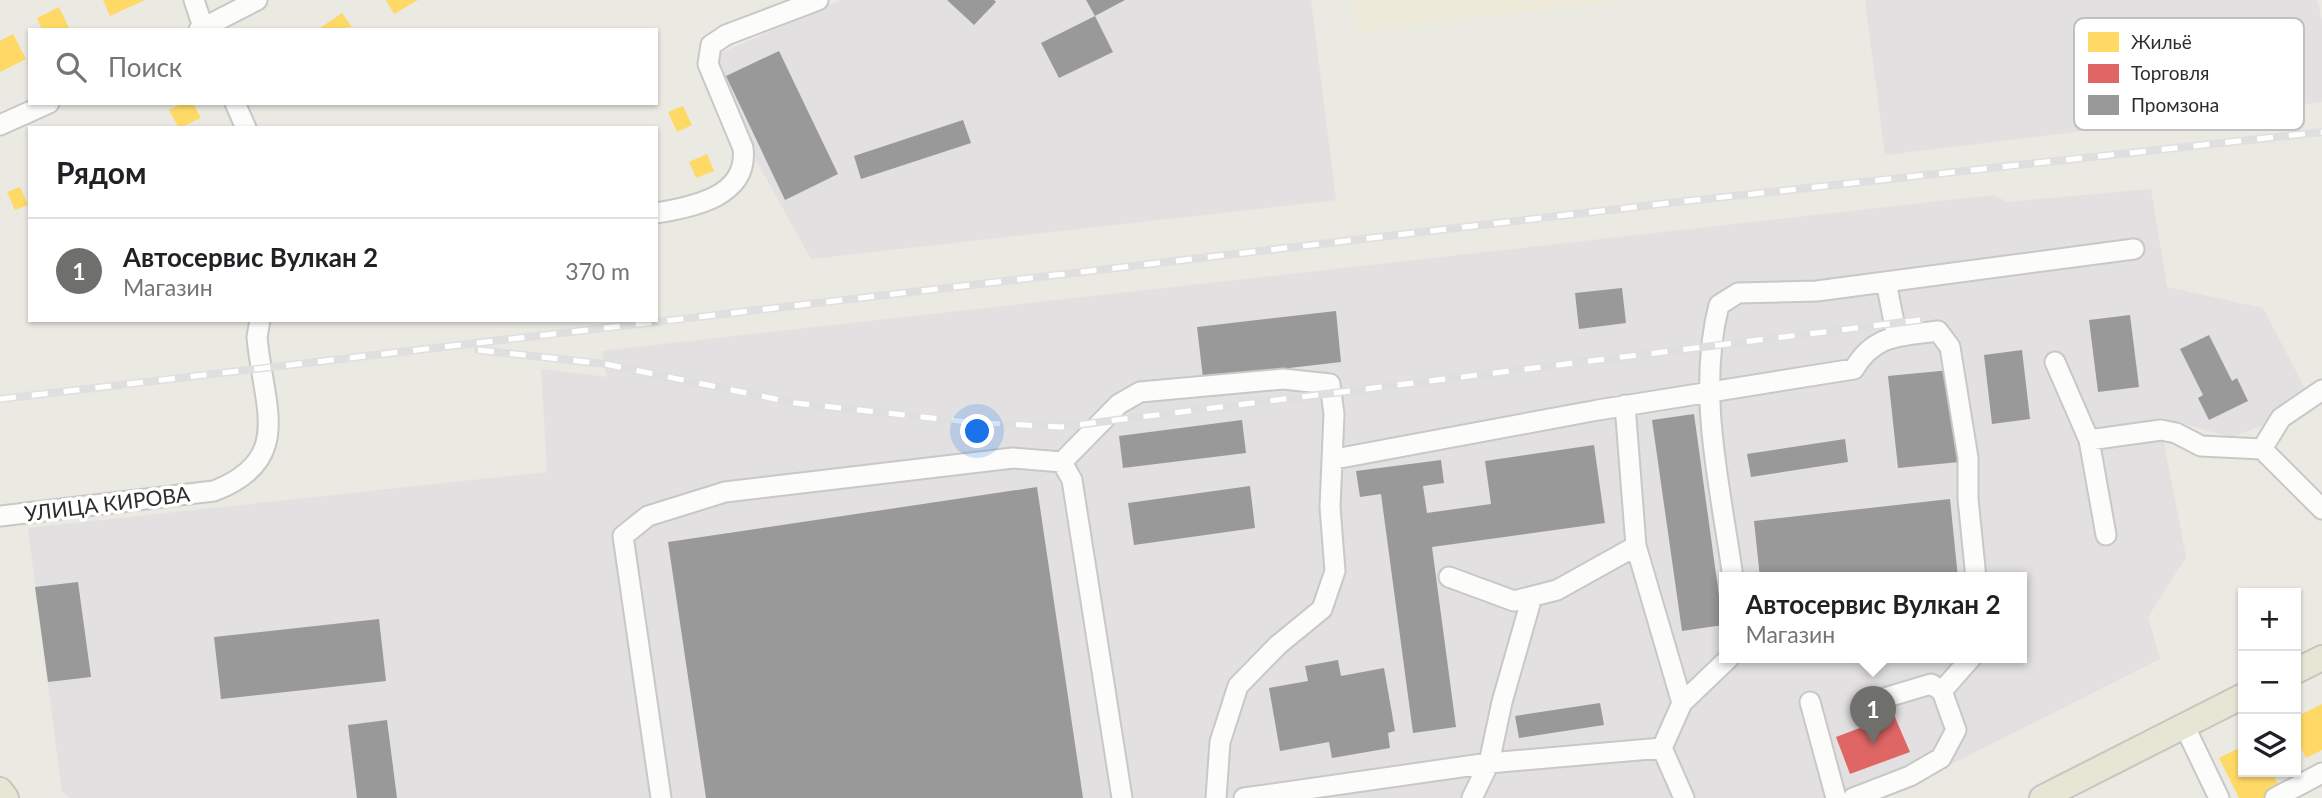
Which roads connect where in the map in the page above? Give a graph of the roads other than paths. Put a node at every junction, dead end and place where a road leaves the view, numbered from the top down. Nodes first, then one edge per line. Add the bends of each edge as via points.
1 (194, 0) edge
2 (257, 0) edge
3 (818, 0) edge
4 (202, 28) edge
5 (204, 28) edge
6 (45, 105) edge
7 (236, 105) edge
8 (0, 125) edge
9 (245, 126) edge
10 (658, 212) edge
11 (2134, 249) dead end
12 (1886, 282) junction
13 (260, 322) edge
14 (1897, 337) junction
15 (2056, 362) dead end
16 (2322, 390) edge
17 (1708, 392) junction
18 (1625, 405) junction
19 (2089, 440) junction
20 (2262, 449) junction
21 (1335, 459) junction
22 (1062, 462) junction
23 (2322, 509) edge
24 (0, 516) edge
25 (2106, 535) dead end
26 (1636, 546) junction
27 (1732, 572) edge
28 (1975, 572) edge
29 (1450, 577) dead end
30 (1532, 597) junction
31 (2322, 658) edge
32 (1724, 663) edge
33 (1967, 663) edge
34 (2301, 668) edge
35 (1942, 691) junction
36 (2238, 698) edge
37 (1810, 702) dead end
38 (1871, 702) dead end
39 (1682, 703) junction
40 (2184, 725) junction
41 (1662, 748) junction
42 (1489, 763) junction
43 (2322, 773) edge
44 (0, 790) edge
45 (6, 798) edge
46 (661, 798) edge
47 (1122, 798) edge
48 (1216, 798) edge
49 (1244, 798) edge
50 (1472, 798) edge
51 (1685, 798) edge
52 (1836, 798) edge
53 (1853, 798) edge
54 (2042, 798) edge
55 (2219, 798) edge
56 (2276, 798) edge

1 - 4 street
2 - 5 street
3 - 10 street via 711,45 708,64 745,162 731,189 721,195
6 - 8 street
7 - 9 street
11 - 12 street
12 - 14 street
12 - 17 street via 1817,291 1738,293 1719,305
13 - 24 street, УЛИЦА КИРОВА via 257,337 268,440 253,471 214,491
14 - 17 street via 1863,353 1854,369
14 - 28 street via 1938,331 1950,347 1968,458
15 - 19 street
16 - 20 street via 2281,418
17 - 18 street
17 - 27 street
18 - 21 street
18 - 26 street
19 - 20 street via 2161,430 2201,446
19 - 25 street
20 - 23 street
21 - 22 street via 1330,384 1283,379 1140,392 1119,404
21 - 48 street via 1330,507 1335,571 1322,610 1278,645 1238,686 1220,743
22 - 46 street via 1013,458 725,492 648,516 623,536
22 - 47 street via 1072,480
26 - 30 street via 1557,590
26 - 39 street
29 - 30 street via 1514,601
30 - 42 street
31 - 34 main road
32 - 39 street
33 - 35 street
35 - 38 street via 1931,684
35 - 53 street via 1956,730 1941,758 1910,776
36 - 40 main road
37 - 52 street
39 - 41 street
40 - 54 main road
40 - 55 street
41 - 42 street
41 - 51 street
42 - 49 street
42 - 50 street
43 - 56 street
44 - 45 main road

